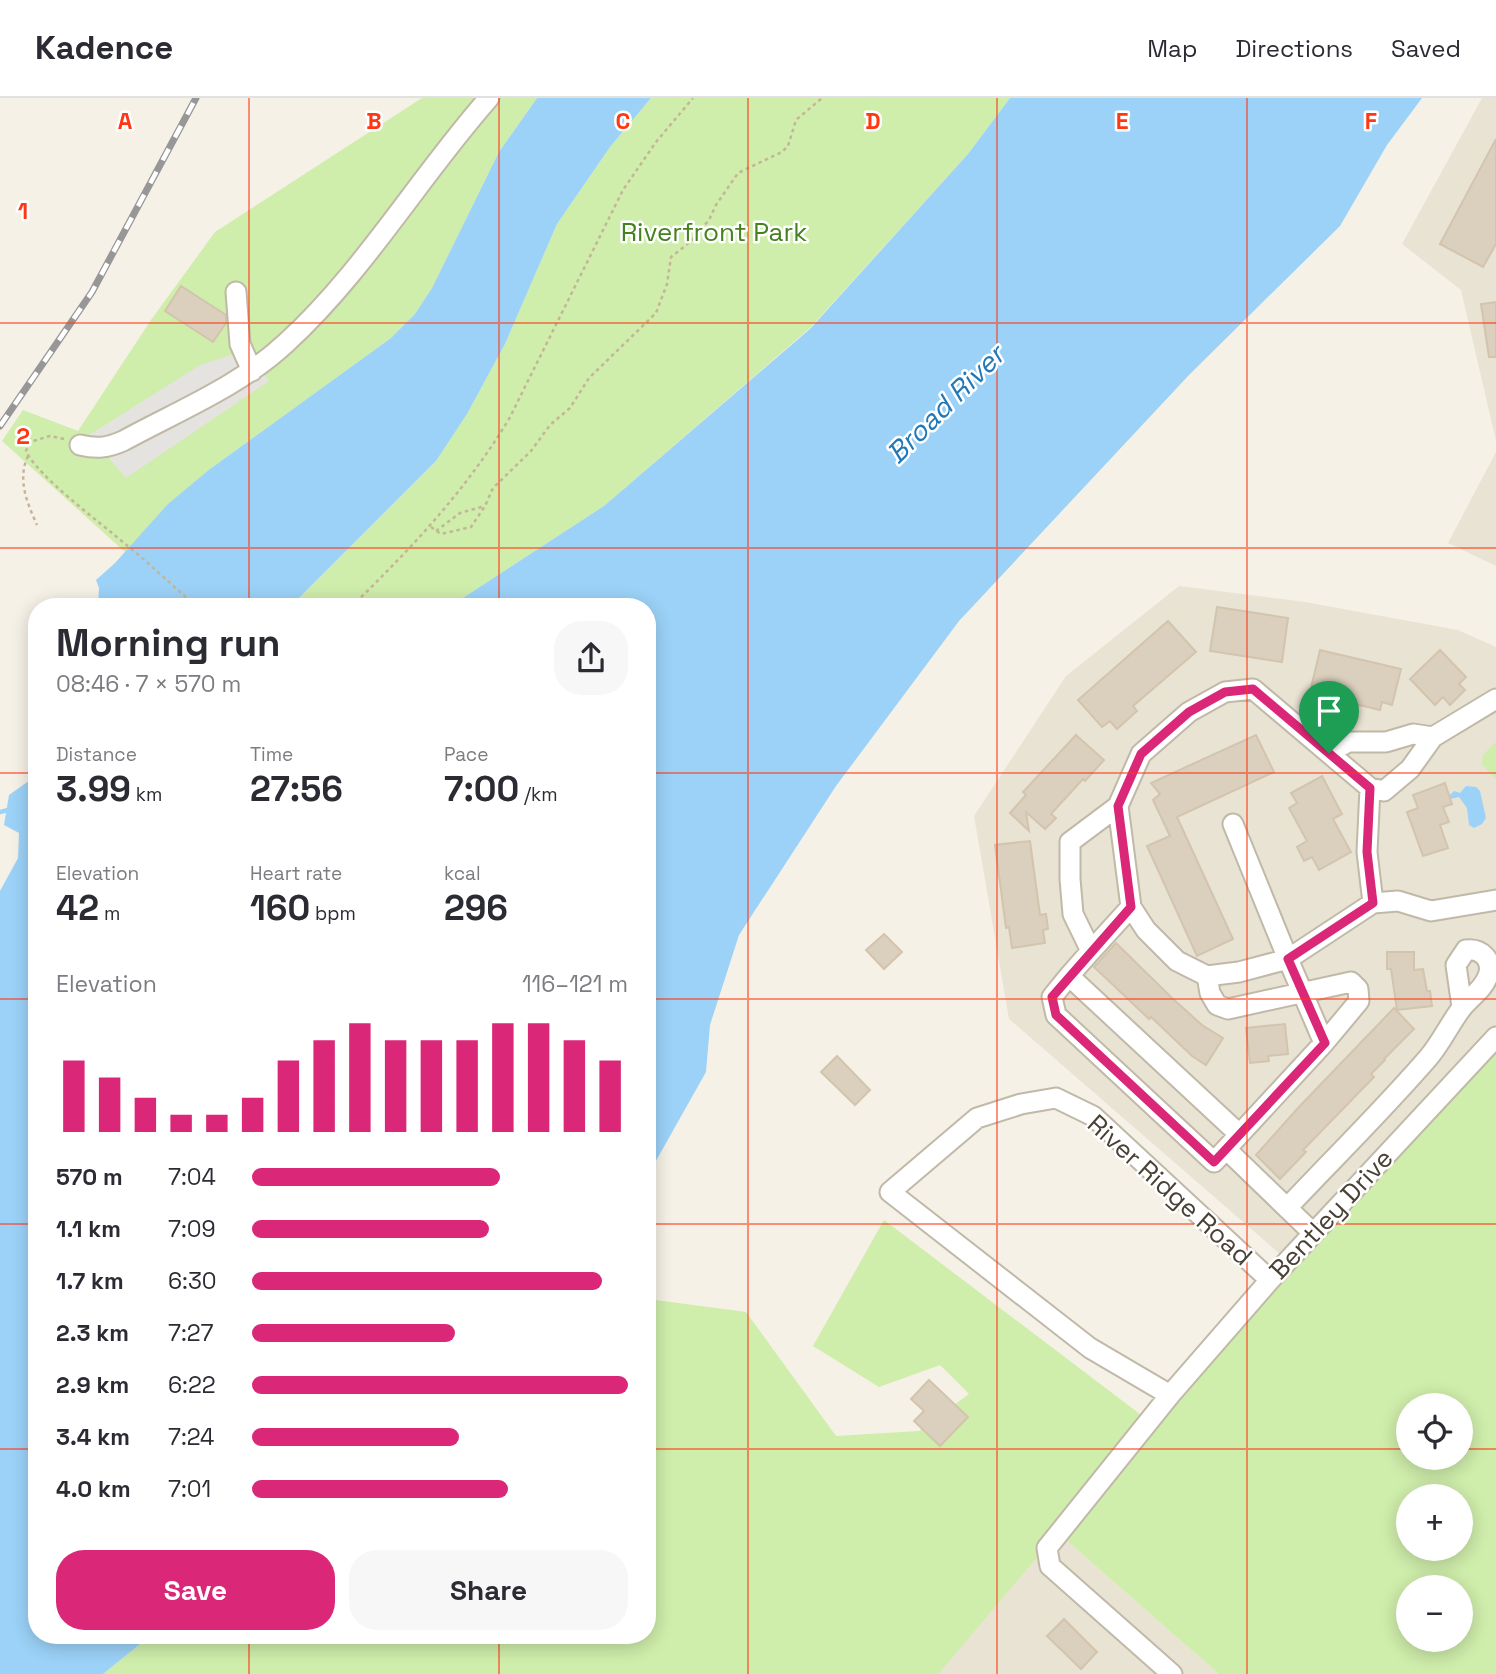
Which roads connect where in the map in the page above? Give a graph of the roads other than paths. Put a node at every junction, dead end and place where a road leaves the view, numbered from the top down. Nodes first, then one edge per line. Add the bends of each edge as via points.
1 (489, 98) edge
2 (236, 292) dead end
3 (252, 371) junction
4 (80, 445) road end
5 (1496, 699) edge
6 (1433, 737) junction
7 (1329, 753) junction
8 (1370, 788) junction
9 (1118, 806) junction
10 (1233, 824) dead end
11 (1496, 900) edge
12 (1373, 903) junction
13 (1131, 907) junction
14 (1091, 951) junction
15 (1288, 959) junction
16 (1069, 976) junction
17 (1207, 976) junction
18 (1303, 993) junction
19 (1462, 1007) dead end
20 (1496, 1037) edge
21 (1325, 1043) junction
22 (1227, 1148) junction
23 (1287, 1208) junction
24 (1313, 1233) junction
25 (1270, 1280) junction
26 (1170, 1395) junction
27 (1172, 1674) edge

1 - 3 street via 326,302
2 - 3 street via 240,344
3 - 4 street via 111,447
5 - 6 street
6 - 7 street via 1413,734 1386,742 1348,742
6 - 8 street via 1410,769 1384,791
7 - 8 street
7 - 9 street via 1253,689 1225,692 1189,712 1141,754
8 - 12 street via 1367,852
9 - 13 street
9 - 14 street via 1070,842 1073,914
10 - 15 street
11 - 12 street via 1431,911 1398,901
12 - 15 street
13 - 14 street
13 - 17 street via 1177,961
14 - 16 street
15 - 17 street
15 - 18 street
16 - 22 street
16 - 22 street via 1052,997 1056,1015
17 - 18 street via 1216,1005 1228,1009
18 - 21 street
18 - 21 street via 1351,982 1358,989 1359,1001
19 - 23 street via 1428,1058
20 - 24 street, Bentley Drive
21 - 22 street
22 - 23 street
23 - 24 street
24 - 25 street, Bentley Drive
25 - 26 street, Bentley Drive
25 - 26 street, River Ridge Road via 1093,1116 1056,1098 977,1118 890,1192 1090,1348
26 - 27 street, Bentley Drive via 1046,1548 1051,1566

